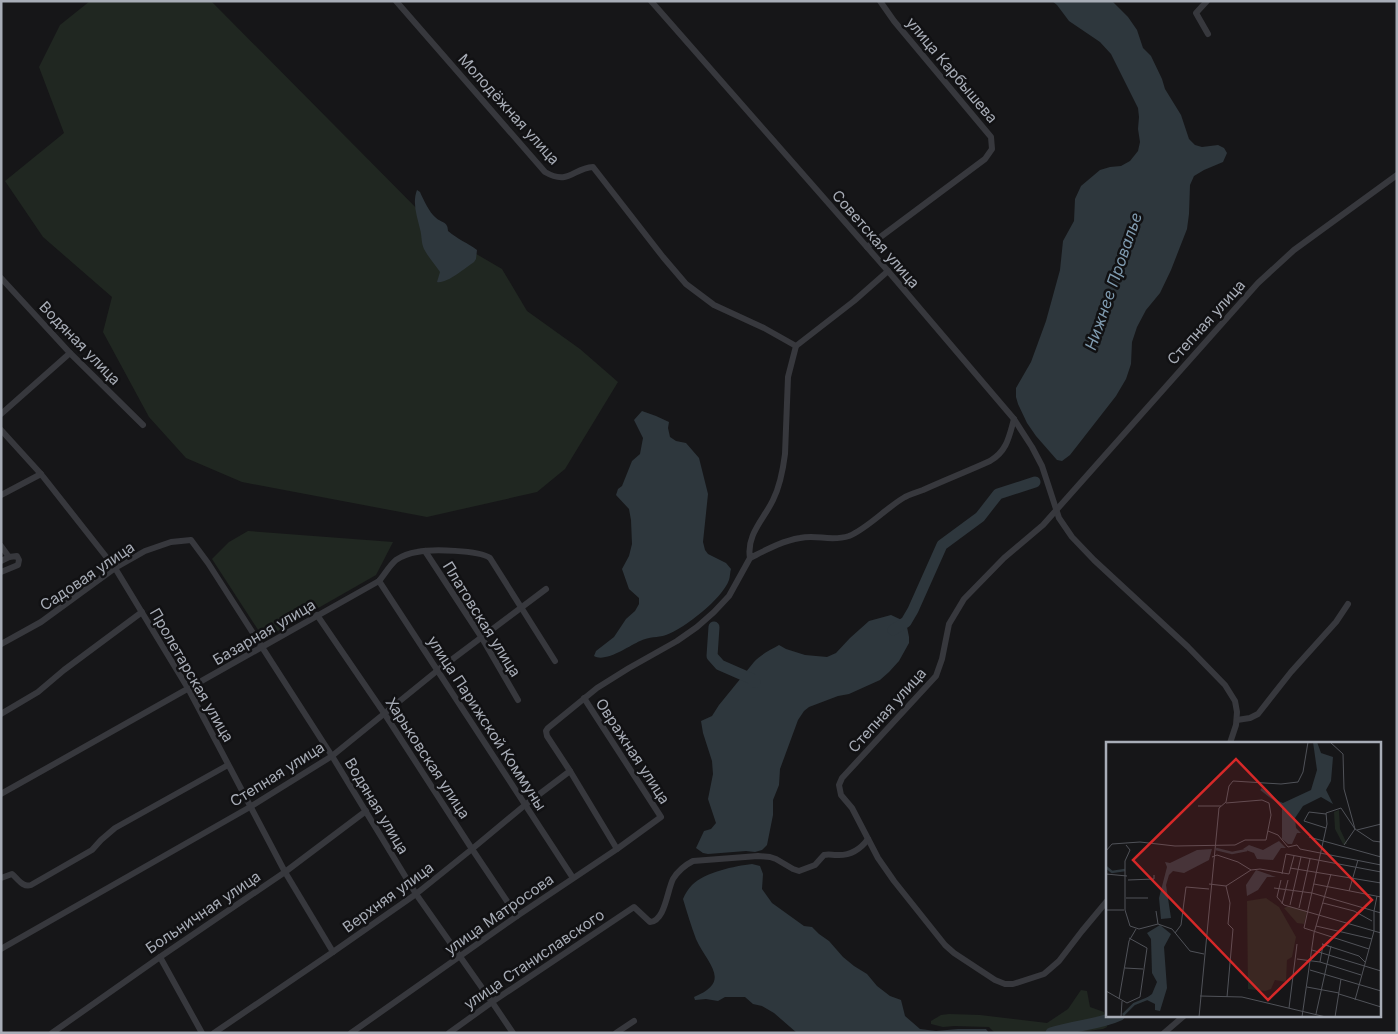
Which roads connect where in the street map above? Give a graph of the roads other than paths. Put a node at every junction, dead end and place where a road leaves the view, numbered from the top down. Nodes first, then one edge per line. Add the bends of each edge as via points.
1 (396, 1) edge
2 (651, 1) edge
3 (880, 1) edge
4 (1207, 1) edge
5 (1208, 34) dead end
6 (1397, 174) edge
7 (867, 247) junction
8 (888, 271) junction
9 (1, 278) edge
10 (796, 346) junction
11 (70, 353) junction
12 (1, 414) edge
13 (1014, 419) junction
14 (142, 425) dead end
15 (1, 430) edge
16 (41, 474) junction
17 (1, 494) edge
18 (1056, 510) junction
19 (191, 540) joint
20 (1, 546) edge
21 (425, 551) junction
22 (9, 557) junction
23 (750, 558) junction
24 (1, 561) edge
25 (116, 568) junction
26 (1, 572) edge
27 (379, 581) junction
28 (546, 590) dead end
29 (1348, 604) dead end
30 (522, 609) junction
31 (142, 612) junction
32 (317, 616) junction
33 (482, 638) junction
34 (1, 644) edge
35 (262, 648) junction
36 (555, 661) dead end
37 (438, 670) junction
38 (188, 690) junction
39 (584, 698) junction
40 (518, 700) dead end
41 (384, 712) junction
42 (1, 714) edge
43 (1237, 720) junction
44 (1230, 742) edge
45 (332, 756) junction
46 (228, 765) junction
47 (570, 771) junction
48 (1, 794) edge
49 (525, 805) junction
50 (250, 807) junction
51 (366, 811) junction
52 (661, 817) joint
53 (868, 839) junction
54 (472, 849) junction
55 (617, 849) junction
56 (285, 872) junction
57 (1, 878) edge
58 (573, 878) junction
59 (416, 894) junction
60 (1106, 902) edge
61 (517, 916) junction
62 (1, 949) edge
63 (333, 952) junction
64 (460, 956) junction
65 (160, 957) junction
66 (492, 1002) junction
67 (1184, 1016) edge
68 (634, 1021) dead end
69 (52, 1033) edge
70 (202, 1033) edge
71 (214, 1033) edge
72 (351, 1033) edge
73 (449, 1033) edge
74 (513, 1033) edge
75 (616, 1033) edge
76 (1164, 1033) edge

1 - 10 street, Молодёжная улица via 545,172 559,177 593,167 693,290 714,305
2 - 7 street, Советская улица
3 - 7 street, улица Карбышева via 991,137 992,149 985,159
4 - 5 street via 1196,13
6 - 18 street, Степная улица via 1294,250 1258,283
7 - 8 street, Советская улица
8 - 10 street
8 - 13 street, Советская улица
9 - 11 street, Водяная улица
10 - 23 street via 788,376 784,464 773,501 755,530 749,547
11 - 12 street
11 - 14 street, Водяная улица
13 - 18 street, Советская улица via 1042,466
13 - 23 street via 1007,443 998,457 990,462 906,497 854,533 837,539 800,538
15 - 16 street, Пролетарская улица
16 - 17 street
16 - 25 street, Пролетарская улица
18 - 43 street via 1064,527 1077,542 1225,685 1235,701
18 - 53 street, Степная улица via 964,599 949,624 936,676 842,778 839,785 841,795 852,808
19 - 25 street, Садовая улица via 171,542 145,551
19 - 35 street, Водяная улица
20 - 22 street
21 - 27 street, Базарная улица via 397,560
21 - 30 street, Базарная улица via 480,553 490,558
21 - 33 street, Платовская улица
22 - 24 street
22 - 26 street via 17,556 18,565
23 - 39 street via 729,596 697,627
25 - 31 street, Пролетарская улица
25 - 34 street, Садовая улица via 41,622
27 - 32 street, Базарная улица
27 - 37 street, улица Парижской Коммуны
28 - 30 street, Степная улица
29 - 43 street via 1258,714
30 - 33 street, Степная улица
30 - 36 street
31 - 38 street, Пролетарская улица
31 - 42 street via 38,692
32 - 35 street, Базарная улица
32 - 41 street, Харьковская улица
33 - 37 street, Степная улица
33 - 40 street, Платовская улица
35 - 38 street, Базарная улица
35 - 45 street, Водяная улица
37 - 41 street, Степная улица
37 - 49 street, улица Парижской Коммуны
38 - 46 street, Пролетарская улица
38 - 48 street, Базарная улица
39 - 47 street via 546,731
39 - 52 street, Овражная улица
41 - 45 street, Степная улица
41 - 54 street, Харьковская улица
43 - 44 street
45 - 50 street, Степная улица
45 - 51 street, Водяная улица
46 - 50 street, Пролетарская улица
46 - 57 street via 115,828 92,850 31,885 24,885 12,874
47 - 49 street, Верхняя улица
47 - 55 street
49 - 54 street, Верхняя улица
49 - 58 street, улица Парижской Коммуны
50 - 56 street, Пролетарская улица
50 - 62 street, Степная улица
51 - 56 street, Больничная улица
51 - 59 street, Водяная улица
52 - 55 street, улица Матросова
53 - 60 street, Степная улица via 894,882 945,946 1005,984 1044,974 1060,961
53 - 66 street, улица Станиславского via 857,850 841,855 824,855 815,865 799,871 770,857 693,860 673,880 658,919 650,922 634,907
54 - 59 street, Верхняя улица
54 - 61 street, Харьковская улица
55 - 58 street, улица Матросова
56 - 63 street, Пролетарская улица
56 - 65 street, Больничная улица
58 - 61 street, улица Матросова
59 - 63 street, Верхняя улица
59 - 64 street, Водяная улица
61 - 64 street, улица Матросова
63 - 71 street, Верхняя улица
64 - 66 street, Водяная улица
64 - 72 street, улица Матросова
65 - 69 street, Больничная улица
65 - 70 street
66 - 73 street, улица Станиславского
66 - 74 street, Водяная улица
67 - 76 street
68 - 75 street

